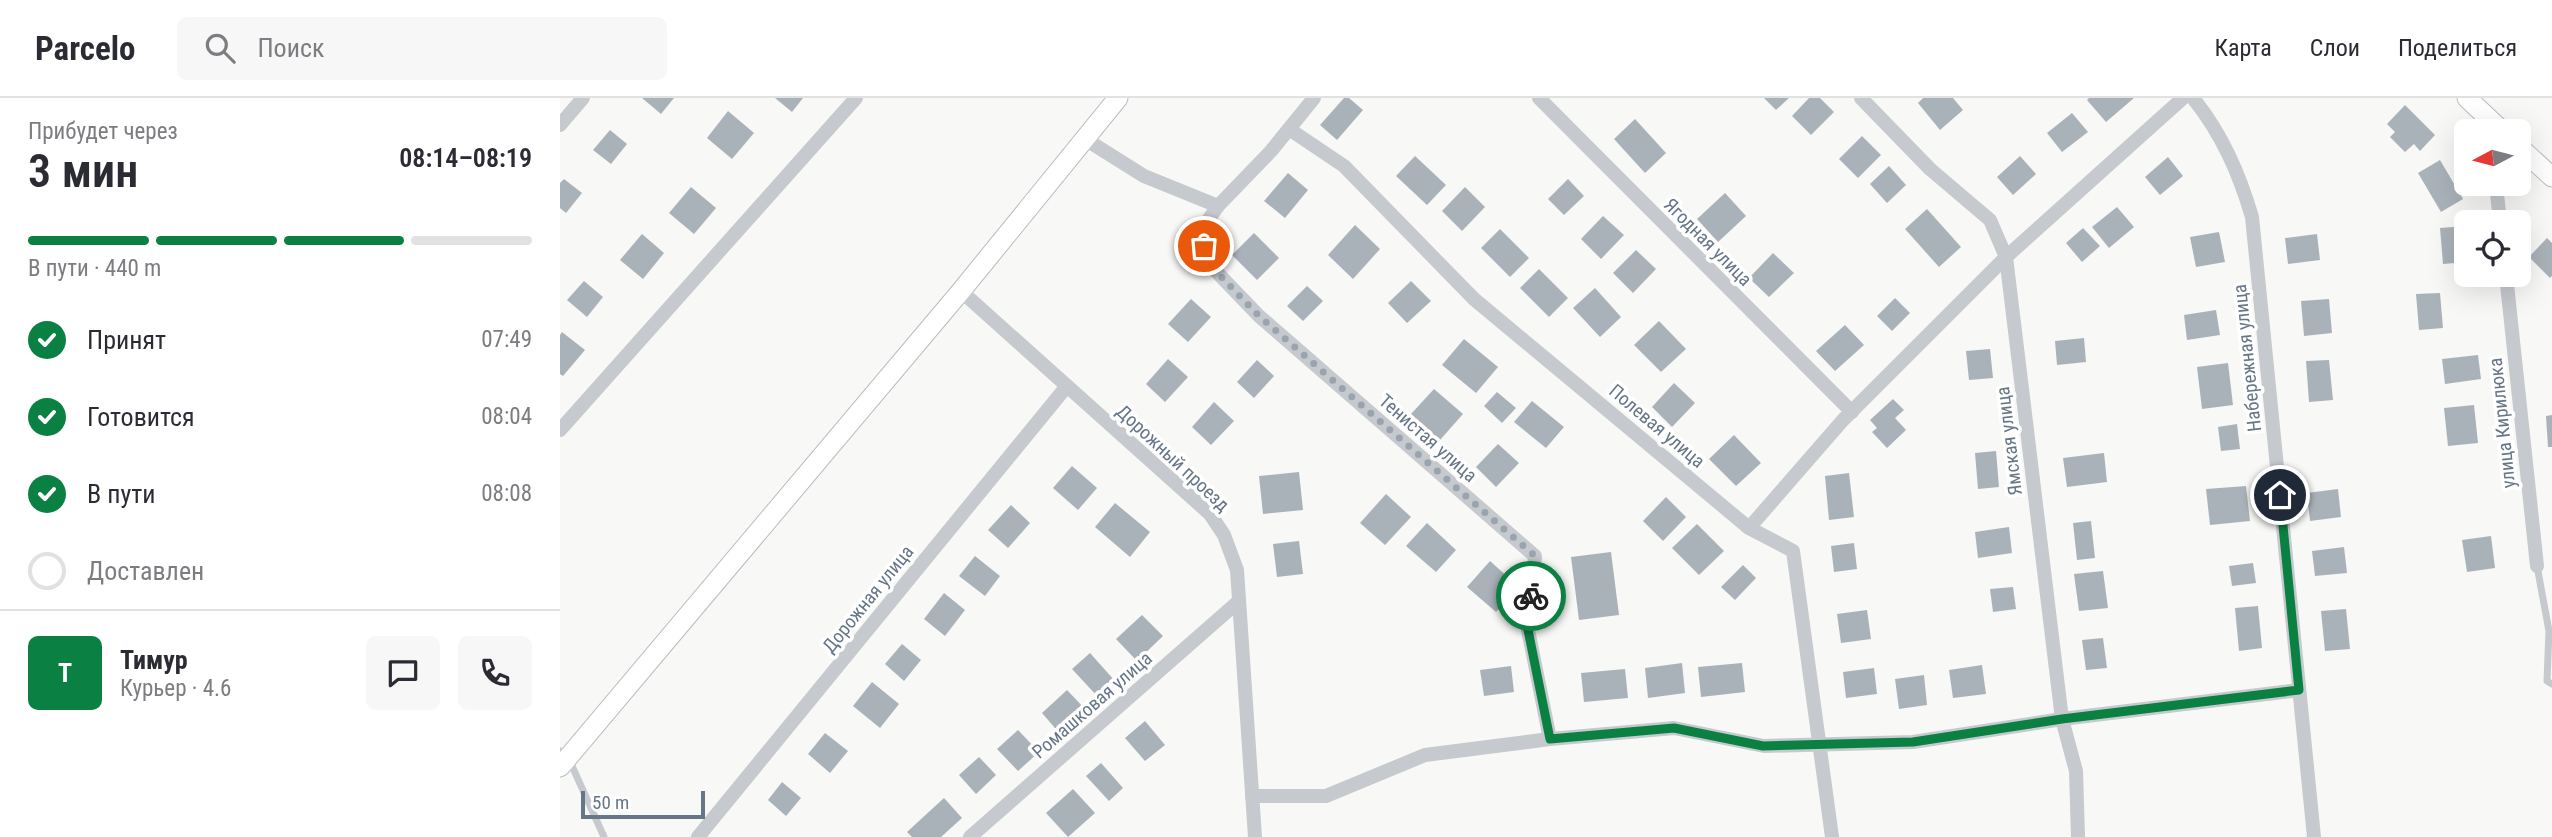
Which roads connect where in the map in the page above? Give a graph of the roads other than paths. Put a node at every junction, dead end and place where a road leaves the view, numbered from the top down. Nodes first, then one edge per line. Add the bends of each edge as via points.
1 (583, 98) edge
2 (856, 98) edge
3 (1118, 98) edge
4 (1314, 98) edge
5 (1539, 98) edge
6 (1861, 98) edge
7 (2183, 98) edge
8 (2193, 98) edge
9 (2467, 98) edge
10 (2487, 119) edge
11 (560, 125) edge
12 (1289, 129) junction
13 (1085, 139) junction
14 (2531, 158) edge
15 (2552, 177) edge
16 (1218, 206) junction
17 (2006, 257) junction
18 (2507, 287) edge
19 (961, 291) junction
20 (1067, 386) junction
21 (1852, 412) junction
22 (560, 430) edge
23 (1749, 527) junction
24 (2537, 566) joint
25 (1239, 601) junction
26 (2552, 684) edge
27 (2299, 690) junction
28 (2062, 719) junction
29 (1550, 739) junction
30 (1818, 745) junction
31 (563, 758) edge
32 (1252, 796) junction
33 (604, 837) edge
34 (698, 837) edge
35 (970, 837) edge
36 (1255, 837) edge
37 (1832, 837) edge
38 (2078, 837) edge
39 (2314, 837) edge

1 - 11 street
2 - 22 street
3 - 13 main road
4 - 12 street
5 - 21 street, Ягодная улица
6 - 17 street, Ямская улица via 1930,169 1990,220
7 - 17 street
8 - 27 street, Набережная улица via 2229,152 2252,217
9 - 10 main road
12 - 16 street
12 - 23 street, Полевая улица via 1344,166 1474,299
13 - 16 street via 1143,176
13 - 19 main road
14 - 15 main road
16 - 29 street, Тенистая улица via 1201,230 1207,262 1259,316 1535,556 1528,630
17 - 21 street
17 - 28 street, Ямская улица
18 - 24 street, улица Кирилюка
19 - 20 street, Дорожный проезд
19 - 31 main road
20 - 25 street, Дорожный проезд via 1210,514 1237,570
20 - 34 street, Дорожная улица
21 - 23 street
23 - 30 street, Полевая улица via 1793,551
24 - 26 lane via 2549,631 2547,681
25 - 32 street, Дорожный проезд
25 - 35 street, Ромашковая улица
27 - 28 street
27 - 39 street, Набережная улица
28 - 30 street via 1913,742
28 - 38 street, Ямская улица via 2076,771
29 - 30 street via 1674,728 1763,746
29 - 32 street via 1426,755 1326,796
30 - 37 street, Полевая улица
31 - 33 lane
32 - 36 street, Дорожный проезд

